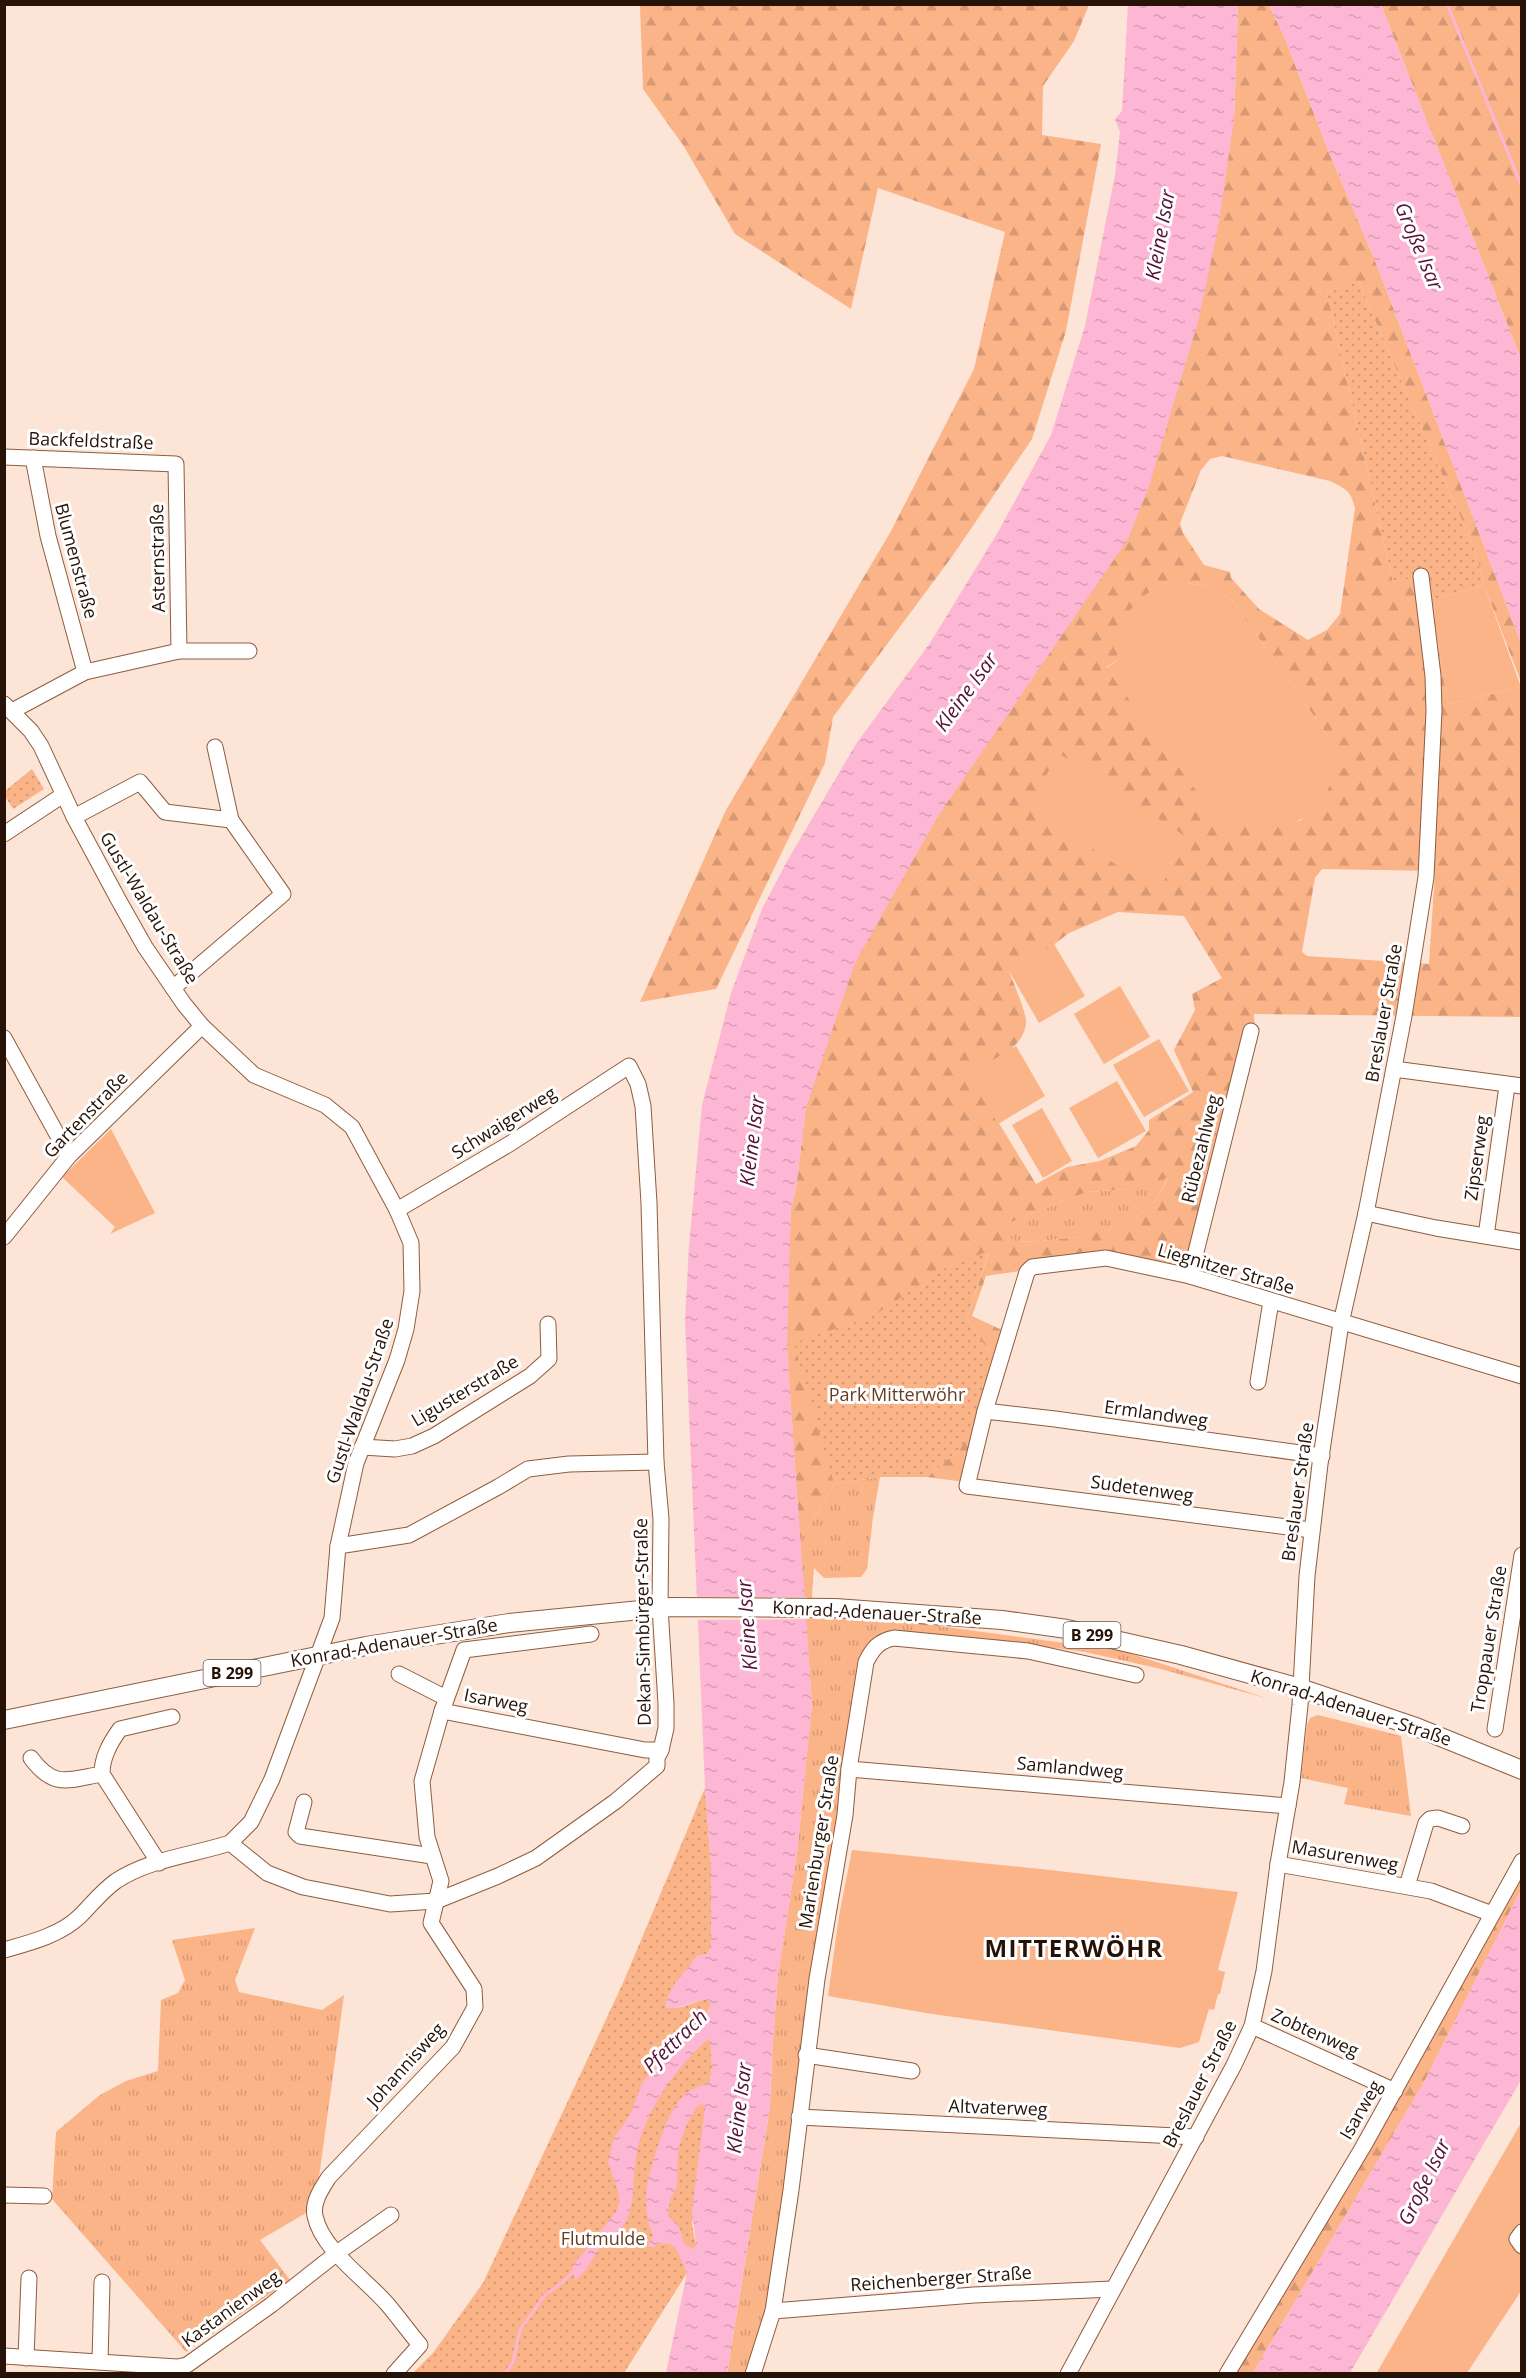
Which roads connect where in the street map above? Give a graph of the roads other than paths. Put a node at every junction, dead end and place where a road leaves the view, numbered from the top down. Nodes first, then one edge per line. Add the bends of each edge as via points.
1 (4, 457) edge
2 (33, 459) junction
3 (176, 464) joint
4 (1421, 576) dead end
5 (179, 651) junction
6 (249, 651) dead end
7 (85, 672) junction
8 (8, 707) edge
9 (215, 747) dead end
10 (63, 795) junction
11 (74, 817) junction
12 (231, 820) junction
13 (4, 834) edge
14 (173, 988) junction
15 (202, 1026) junction
16 (1251, 1031) dead end
17 (4, 1038) edge
18 (629, 1066) joint
19 (1394, 1069) junction
20 (1514, 1086) edge
21 (69, 1156) junction
22 (397, 1210) junction
23 (1366, 1213) junction
24 (1486, 1236) junction
25 (4, 1237) edge
26 (1521, 1242) edge
27 (1190, 1276) junction
28 (1271, 1301) junction
29 (1341, 1323) junction
30 (548, 1324) dead end
31 (1521, 1376) edge
32 (1258, 1382) dead end
33 (985, 1411) junction
34 (362, 1447) junction
35 (1322, 1456) junction
36 (656, 1462) junction
37 (967, 1486) joint
38 (1311, 1530) junction
39 (339, 1546) junction
40 (1521, 1555) edge
41 (665, 1607) junction
42 (591, 1634) dead end
43 (319, 1655) junction
44 (399, 1674) dead end
45 (1137, 1674) dead end
46 (1300, 1688) junction
47 (444, 1704) junction
48 (172, 1717) dead end
49 (4, 1720) edge
50 (1495, 1729) dead end
51 (661, 1750) junction
52 (31, 1758) dead end
53 (849, 1769) junction
54 (1521, 1770) edge
55 (102, 1774) junction
56 (304, 1802) dead end
57 (1288, 1806) junction
58 (1462, 1826) dead end
59 (230, 1843) junction
60 (432, 1856) junction
61 (1521, 1861) edge
62 (159, 1863) junction
63 (1278, 1864) junction
64 (1407, 1886) junction
65 (436, 1901) junction
66 (1492, 1914) junction
67 (4, 1950) edge
68 (1252, 2026) junction
69 (806, 2055) junction
70 (912, 2071) dead end
71 (1395, 2091) junction
72 (799, 2117) junction
73 (1196, 2137) junction
74 (4, 2195) edge
75 (44, 2196) dead end
76 (391, 2215) dead end
77 (1521, 2232) edge
78 (1521, 2246) edge
79 (338, 2253) junction
80 (30, 2278) dead end
81 (102, 2282) dead end
82 (1113, 2289) junction
83 (773, 2311) junction
84 (4, 2356) edge
85 (26, 2358) junction
86 (100, 2362) junction
87 (70, 2367) edge
88 (152, 2369) edge
89 (394, 2373) edge
90 (753, 2373) edge
91 (1068, 2373) edge
92 (1227, 2373) edge

1 - 2 street, Backfeldstraße
2 - 3 street, Backfeldstraße
2 - 7 street, Blumenstraße via 45,527
3 - 5 street, Asternstraße
4 - 19 street, Breslauer Straße via 1433,676 1433,764 1426,877
5 - 6 street
5 - 7 street
7 - 8 street
8 - 10 street, Gustl-Waldau-Straße via 42,746
9 - 12 street
10 - 11 street, Gustl-Waldau-Straße
10 - 13 street
11 - 12 street via 140,782 165,812
11 - 14 street, Gustl-Waldau-Straße via 117,899
12 - 14 street via 284,894
14 - 15 street, Gustl-Waldau-Straße
15 - 21 street, Gartenstraße
15 - 22 street, Gustl-Waldau-Straße via 254,1075 325,1104 352,1127
16 - 27 street, Rübezahlweg
17 - 21 street
18 - 22 street, Schwaigerweg via 511,1143
18 - 36 street, Dekan-Simbürger-Straße via 639,1084 644,1106
19 - 20 street
19 - 23 street, Breslauer Straße
20 - 24 street, Zipserweg
21 - 25 street, Gartenstraße
22 - 34 street, Gustl-Waldau-Straße via 411,1243 409,1313 397,1360
23 - 24 street
23 - 29 street, Breslauer Straße
24 - 26 street
27 - 28 street, Liegnitzer Straße
27 - 33 street, Liegnitzer Straße via 1106,1258 1032,1267 1020,1290
28 - 29 street, Liegnitzer Straße
28 - 32 street
29 - 31 street, Liegnitzer Straße
29 - 35 street, Breslauer Straße
30 - 34 street, Ligusterstraße via 549,1359 530,1376 412,1446
33 - 35 street, Ermlandweg
33 - 37 street, Liegnitzer Straße
34 - 39 street, Gustl-Waldau-Straße
35 - 38 street, Breslauer Straße
36 - 39 street via 528,1469 409,1535
36 - 41 street, Dekan-Simbürger-Straße
37 - 38 street, Sudetenweg
38 - 46 street, Breslauer Straße
39 - 43 street, Gustl-Waldau-Straße via 332,1618
40 - 50 street, Troppauer Straße
41 - 43 main road, Konrad-Adenauer-Straße / B 299 via 509,1623
41 - 46 main road, Konrad-Adenauer-Straße / B 299 via 836,1608 1002,1620 1067,1629 1181,1655
41 - 51 street, Dekan-Simbürger-Straße via 666,1728
42 - 47 street, Isarweg via 464,1650
43 - 49 main road, Konrad-Adenauer-Straße / B 299
43 - 59 street, Gustl-Waldau-Straße via 272,1779 251,1822
44 - 47 street
45 - 53 street, Marienburger Straße via 1028,1651 894,1638 883,1641 866,1662
46 - 54 main road, Konrad-Adenauer-Straße / B 299 via 1444,1736
46 - 57 street, Breslauer Straße
47 - 51 street, Isarweg via 645,1750
47 - 60 street, Johannisweg via 422,1781
48 - 55 street via 120,1729 106,1751
51 - 65 street, Dekan-Simbürger-Straße via 657,1766 607,1808 536,1858
52 - 55 street via 42,1773 54,1779
53 - 57 street, Samlandweg
53 - 69 street, Marienburger Straße
55 - 62 street
56 - 60 street via 296,1832 300,1836
57 - 63 street, Breslauer Straße
58 - 64 street, Masurenweg via 1438,1818 1426,1823
59 - 62 street
59 - 65 street, Dekan-Simbürger-Straße via 267,1873 303,1887 390,1904
60 - 65 street, Johannisweg via 441,1881
61 - 66 street, Isarweg
62 - 67 street via 118,1880 79,1917 54,1933
63 - 64 street, Masurenweg
63 - 68 street, Breslauer Straße via 1264,1971
64 - 66 street, Masurenweg
65 - 79 street, Johannisweg via 431,1923 474,1989 475,2007 453,2047 328,2177 314,2213 320,2229
66 - 71 street, Isarweg
68 - 71 street, Zobtenweg
68 - 73 street, Breslauer Straße
69 - 70 street
69 - 72 street, Marienburger Straße
71 - 92 street, Isarweg
72 - 73 street, Altvaterweg
72 - 83 street, Marienburger Straße
73 - 82 street, Breslauer Straße
74 - 75 street
76 - 79 street
77 - 78 street via 1517,2239
79 - 88 street, Kastanienweg via 187,2365
79 - 89 street, Johannisweg via 420,2345
80 - 85 street
81 - 86 street
82 - 83 street, Reichenberger Straße
82 - 91 street, Breslauer Straße
83 - 90 street, Marienburger Straße
84 - 85 street, Kastanienweg
85 - 87 street, Kastanienweg
86 - 87 street, Kastanienweg
86 - 88 street, Kastanienweg

